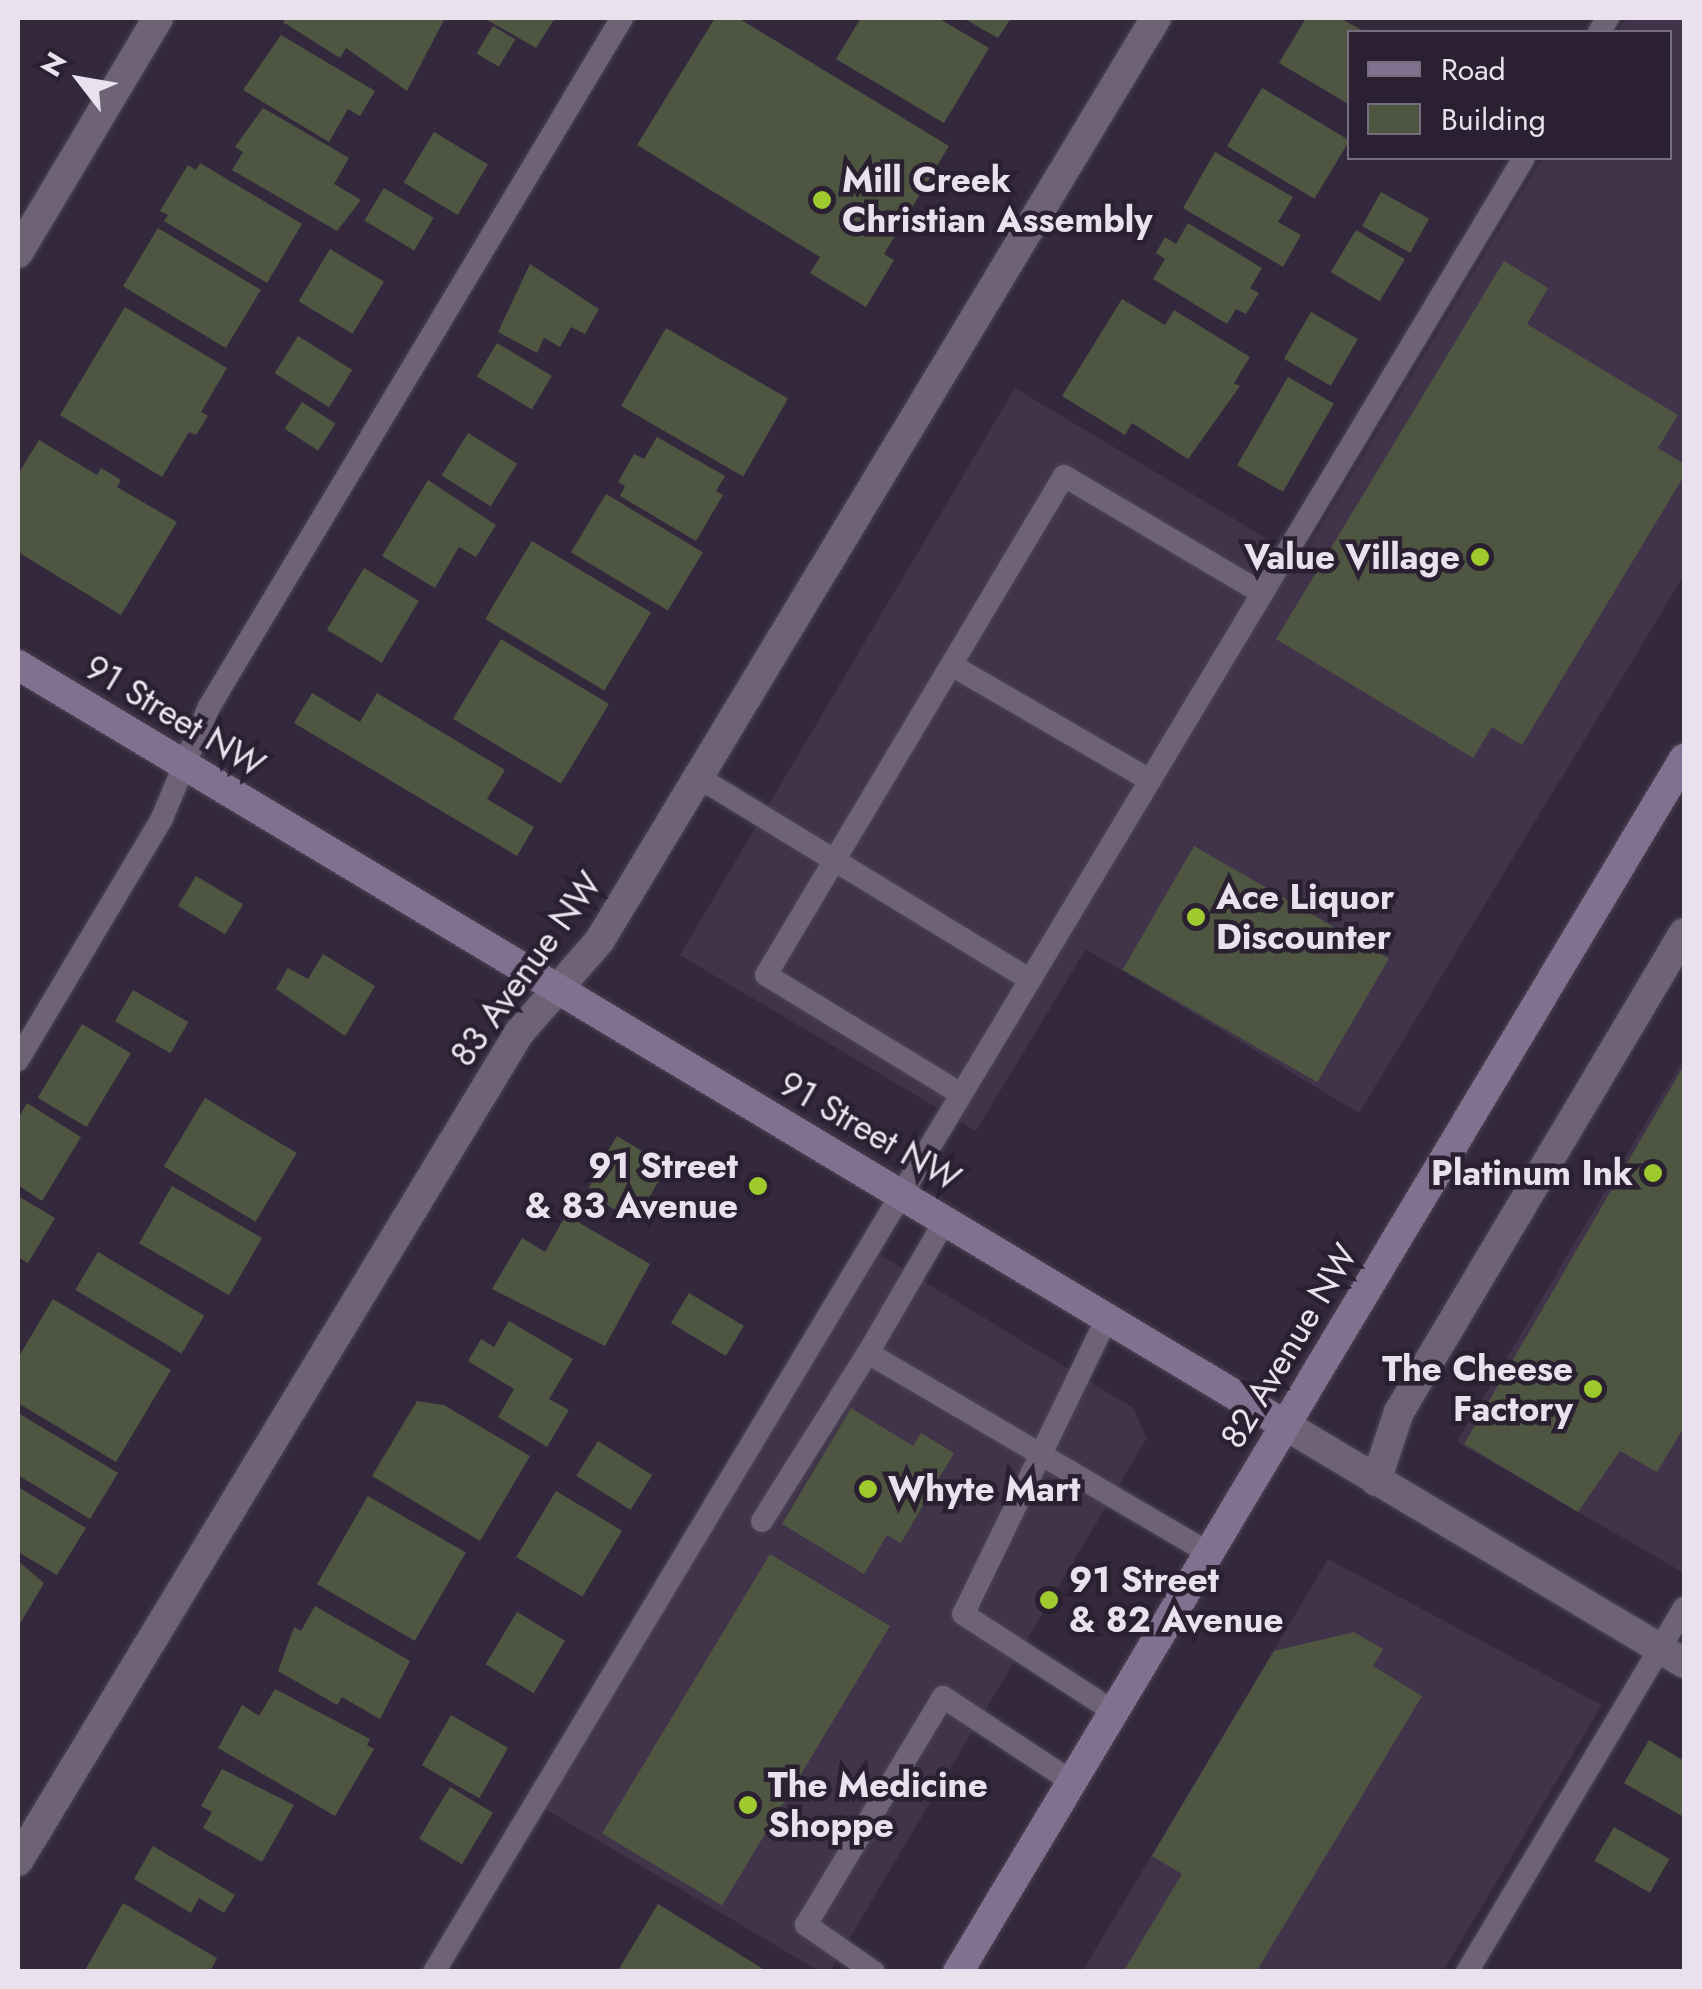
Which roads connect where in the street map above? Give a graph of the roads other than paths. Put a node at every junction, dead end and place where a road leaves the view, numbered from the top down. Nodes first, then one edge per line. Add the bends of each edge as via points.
1 (158, 18) edge
2 (622, 18) edge
3 (1156, 18) edge
4 (1523, 160) edge
5 (18, 253) edge
6 (1262, 593) junction
7 (18, 665) edge
8 (952, 666) junction
9 (1684, 758) edge
10 (185, 766) junction
11 (698, 778) junction
12 (1150, 780) junction
13 (836, 860) junction
14 (1684, 933) edge
15 (1030, 980) junction
16 (556, 989) junction
17 (18, 1060) edge
18 (961, 1094) junction
19 (901, 1194) junction
20 (946, 1219) junction
21 (1107, 1318) junction
22 (868, 1353) junction
23 (1285, 1425) junction
24 (1041, 1452) junction
25 (1376, 1481) junction
26 (762, 1521) dead end
27 (1208, 1552) junction
28 (1684, 1608) edge
29 (1672, 1656) edge
30 (1114, 1711) junction
31 (1071, 1781) junction
32 (18, 1861) edge
33 (434, 1972) edge
34 (874, 1972) edge
35 (958, 1972) edge
36 (1467, 1972) edge

1 - 5 street
2 - 10 lane via 209,708
3 - 11 street, 83 Avenue NW
4 - 6 lane
6 - 8 lane via 1064,476
6 - 12 lane
7 - 10 street, 91 Street NW
8 - 12 lane
8 - 13 lane
9 - 23 street, 82 Avenue NW
10 - 16 street, 91 Street NW
10 - 17 lane via 162,818
11 - 13 lane
11 - 16 street, 83 Avenue NW via 600,940
12 - 15 lane
13 - 15 lane
13 - 18 lane via 766,975
14 - 25 street via 1400,1412
15 - 18 lane
16 - 19 street, 91 Street NW
16 - 32 street, 83 Avenue NW via 519,1033
18 - 19 lane
19 - 20 street, 91 Street NW
19 - 33 lane
20 - 21 street, 91 Street NW
20 - 22 lane
21 - 23 street, 91 Street NW
21 - 24 lane
22 - 24 lane
22 - 26 lane
23 - 25 street, 91 Street NW
23 - 27 street, 82 Avenue NW
24 - 27 lane
24 - 30 lane via 962,1614
25 - 29 street, 91 Street NW
27 - 30 street, 82 Avenue NW
28 - 29 lane
29 - 36 lane
30 - 31 street, 82 Avenue NW
31 - 34 lane via 943,1697 806,1925
31 - 35 street, 82 Avenue NW

